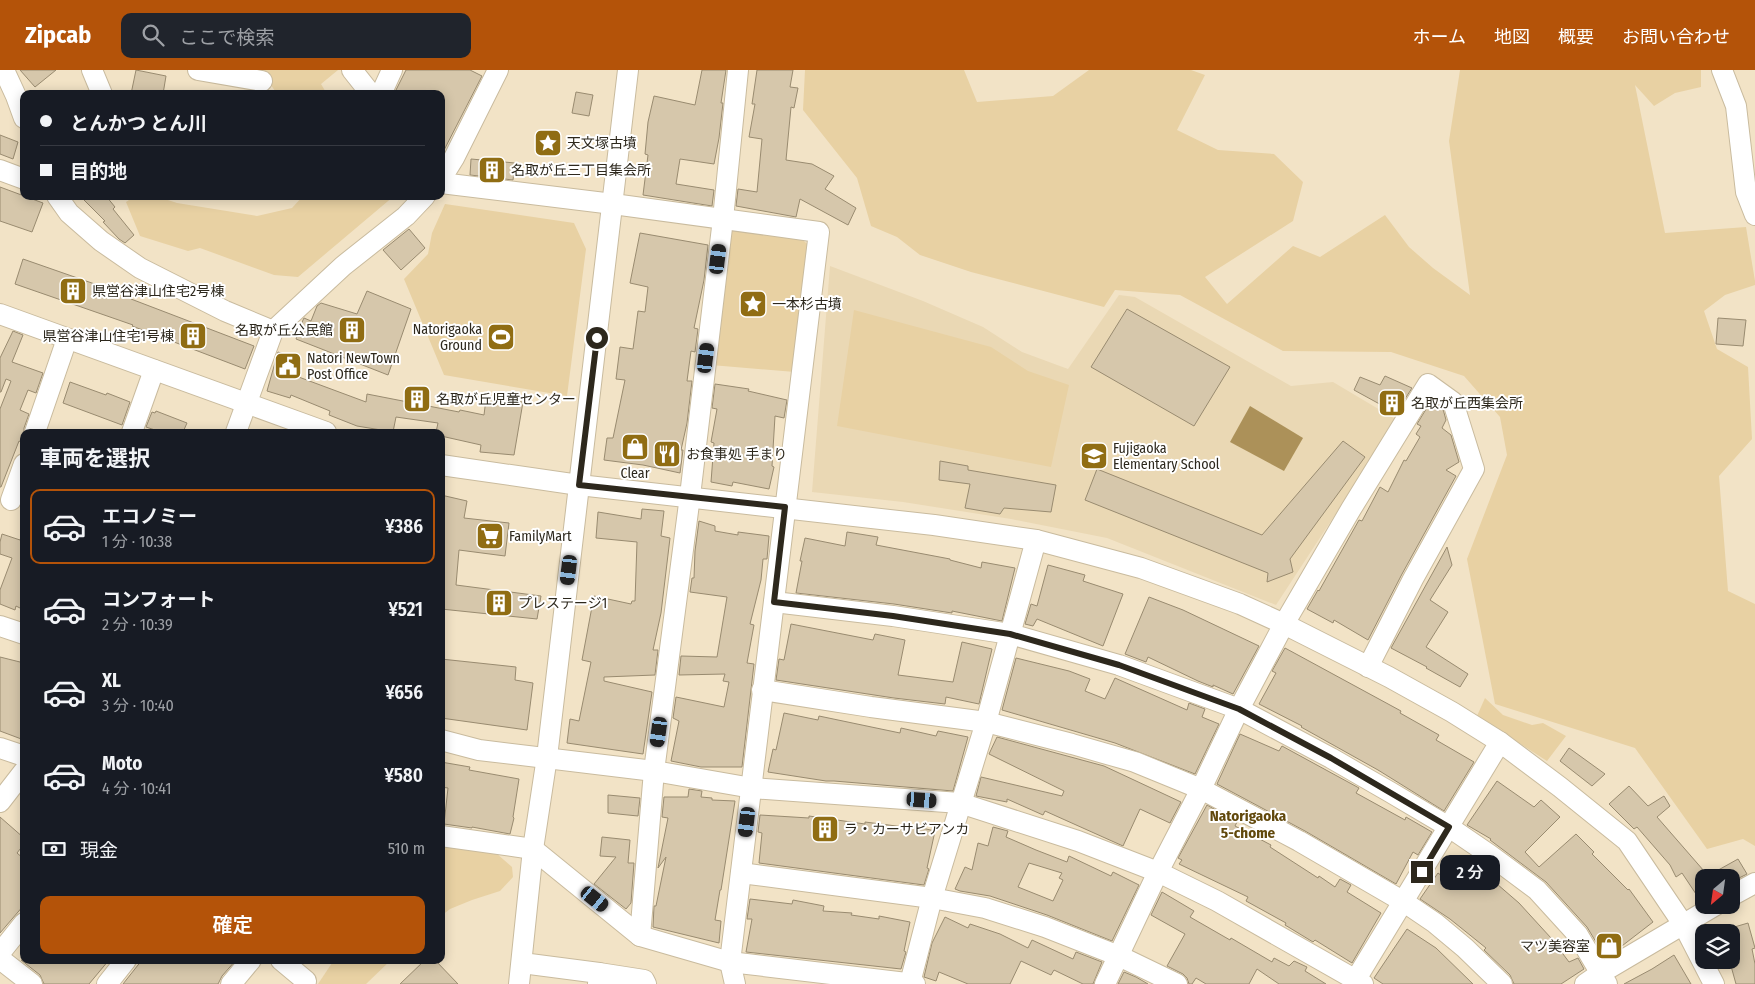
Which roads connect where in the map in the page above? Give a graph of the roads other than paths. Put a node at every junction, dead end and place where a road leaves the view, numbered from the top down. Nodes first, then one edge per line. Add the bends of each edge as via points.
1 (4, 70) edge
2 (92, 70) edge
3 (198, 70) edge
4 (352, 70) edge
5 (392, 70) edge
6 (498, 70) edge
7 (628, 70) edge
8 (738, 70) edge
9 (1722, 70) edge
10 (262, 82) edge
11 (100, 90) edge
12 (368, 90) edge
13 (384, 90) edge
14 (20, 107) edge
15 (0, 170) edge
16 (445, 173) edge
17 (20, 177) edge
18 (445, 183) edge
19 (60, 200) edge
20 (421, 200) edge
21 (613, 204) junction
22 (1755, 215) edge
23 (723, 219) junction
24 (0, 314) edge
25 (273, 331) junction
26 (67, 339) junction
27 (154, 370) junction
28 (247, 403) junction
29 (36, 429) edge
30 (133, 429) edge
31 (237, 429) edge
32 (318, 429) edge
33 (445, 465) edge
34 (20, 476) edge
35 (579, 485) junction
36 (690, 496) junction
37 (12, 500) edge
38 (785, 507) junction
39 (1036, 540) junction
40 (774, 602) junction
41 (1284, 624) junction
42 (0, 626) edge
43 (20, 633) edge
44 (1010, 634) junction
45 (1368, 667) junction
46 (762, 690) junction
47 (1239, 709) junction
48 (986, 722) junction
49 (445, 741) edge
50 (1500, 742) junction
51 (0, 748) edge
52 (20, 755) edge
53 (547, 757) junction
54 (654, 771) junction
55 (20, 776) edge
56 (752, 788) junction
57 (1201, 789) junction
58 (0, 802) edge
59 (960, 803) junction
60 (1449, 827) junction
61 (445, 837) edge
62 (534, 849) junction
63 (1158, 872) junction
64 (741, 873) junction
65 (1755, 883) edge
66 (1740, 891) edge
67 (932, 898) junction
68 (1404, 902) junction
69 (1700, 914) edge
70 (1683, 924) junction
71 (20, 928) edge
72 (640, 936) junction
73 (0, 952) edge
74 (1119, 956) junction
75 (0, 958) edge
76 (730, 962) junction
77 (522, 963) junction
78 (123, 964) edge
79 (248, 964) edge
80 (286, 964) edge
81 (1604, 978) edge
82 (599, 979) edge
83 (306, 980) dead end
84 (1357, 982) edge
85 (912, 983) edge
86 (32, 984) edge
87 (107, 984) edge
88 (231, 984) edge
89 (519, 984) edge
90 (646, 984) edge
91 (735, 984) edge
92 (1105, 984) edge
93 (1177, 984) edge
94 (1502, 984) edge
95 (1585, 984) edge
96 (1714, 984) edge

1 - 14 street
2 - 11 street
3 - 10 street
4 - 12 street
5 - 13 street
6 - 16 street
7 - 21 street
8 - 23 street
9 - 22 street via 1736,106 1746,192
15 - 17 street
18 - 21 street
19 - 25 street via 68,213 101,241 140,268
20 - 25 street
21 - 23 street
21 - 35 street
23 - 36 street
23 - 38 street via 819,232
24 - 26 street
25 - 28 street
26 - 27 street
26 - 29 street
27 - 28 street
27 - 30 street
28 - 31 street
28 - 32 street
33 - 35 street
34 - 37 street
35 - 36 street
35 - 53 street
36 - 38 street
36 - 54 street
38 - 39 street
38 - 40 street
39 - 41 street via 1141,568 1240,604
39 - 44 street
40 - 44 street
40 - 46 street
41 - 45 street
41 - 45 street via 1428,384 1453,402 1474,469
41 - 47 street
42 - 43 street
44 - 47 street via 1119,665
44 - 48 street
45 - 50 street
46 - 48 street
46 - 56 street
47 - 57 street
47 - 60 street
48 - 57 street via 1135,762
48 - 59 street
49 - 53 street via 479,750
50 - 60 street
50 - 70 street via 1627,841
51 - 52 street
53 - 54 street
53 - 62 street
54 - 56 street
54 - 72 street
55 - 58 street
56 - 59 street
56 - 64 street
57 - 63 street
57 - 68 street
59 - 63 street via 1078,841
59 - 67 street
60 - 68 street
60 - 81 street via 1537,890 1578,935
61 - 62 street
62 - 72 street
62 - 77 street
63 - 74 street
63 - 84 street via 1216,901
64 - 67 street
64 - 76 street
65 - 66 street
67 - 74 street via 985,908
67 - 85 street
68 - 84 street
68 - 94 street via 1465,948
69 - 70 street
70 - 81 street
70 - 96 street
71 - 73 street
72 - 76 street
74 - 92 street
74 - 93 street
75 - 86 street
76 - 85 street
76 - 91 street
77 - 82 street
77 - 89 street
78 - 87 street
79 - 88 street
80 - 83 street
81 - 95 street
82 - 90 street via 644,980

